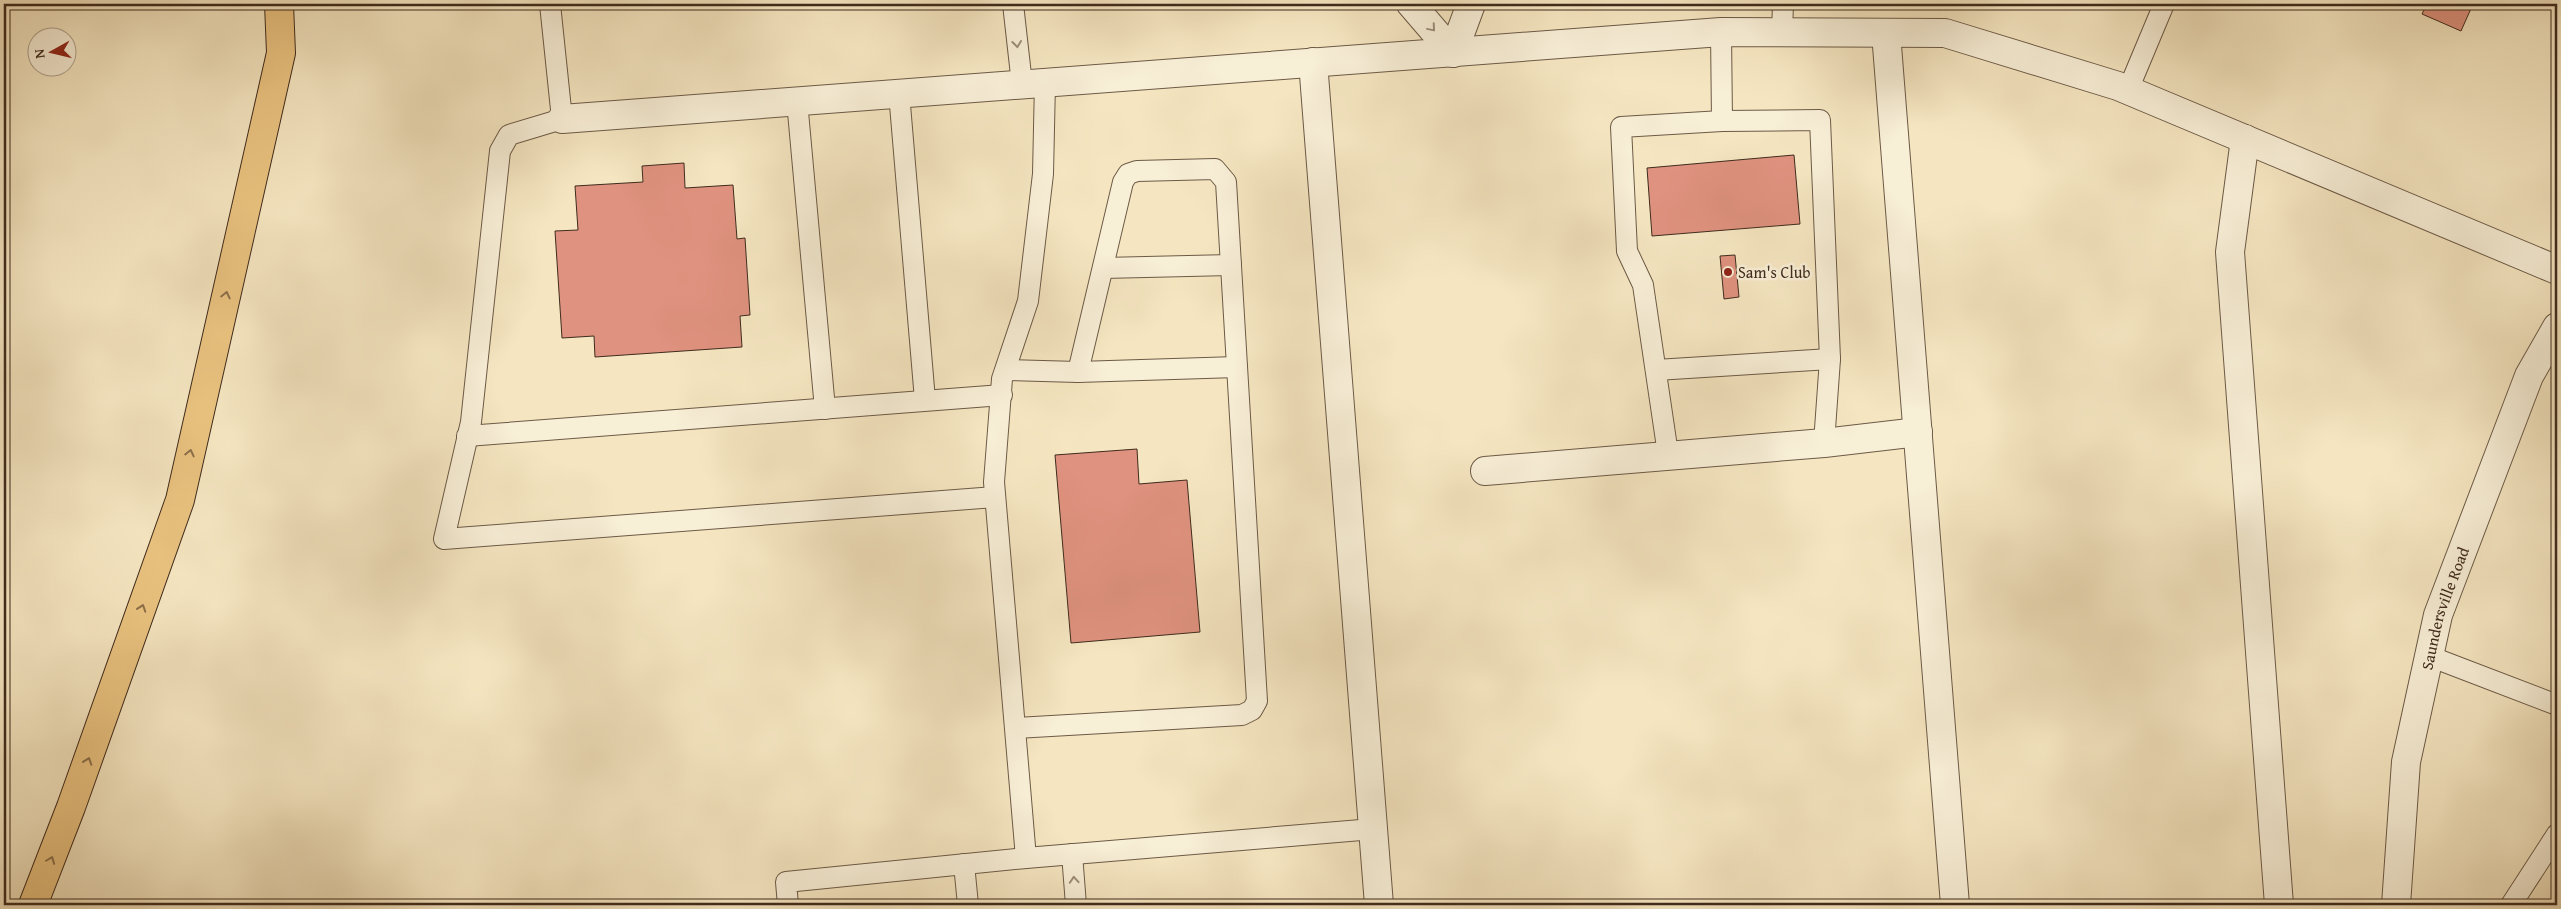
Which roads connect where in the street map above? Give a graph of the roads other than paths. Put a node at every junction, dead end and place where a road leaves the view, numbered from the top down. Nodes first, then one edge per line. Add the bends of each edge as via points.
1 (279, 4) edge
2 (550, 4) edge
3 (1012, 4) edge
4 (1411, 4) edge
5 (1471, 4) edge
6 (1783, 4) edge
7 (2164, 4) edge
8 (1720, 32) junction
9 (1782, 32) junction
10 (1886, 33) junction
11 (1452, 53) junction
12 (1313, 62) junction
13 (1033, 83) junction
14 (2128, 90) junction
15 (899, 93) junction
16 (797, 101) junction
17 (562, 119) junction
18 (1722, 121) junction
19 (2244, 139) junction
20 (1231, 264) junction
21 (1103, 268) junction
22 (2557, 270) edge
23 (2557, 327) edge
24 (1830, 359) junction
25 (1237, 367) junction
26 (1006, 370) junction
27 (1656, 370) junction
28 (1078, 372) junction
29 (1002, 395) junction
30 (925, 400) junction
31 (825, 408) junction
32 (1918, 432) junction
33 (467, 436) junction
34 (1824, 443) junction
35 (1668, 454) junction
36 (1485, 471) dead end
37 (995, 497) junction
38 (2428, 656) junction
39 (2557, 705) edge
40 (1016, 728) junction
41 (1373, 829) junction
42 (2557, 834) edge
43 (1072, 854) junction
44 (1026, 858) junction
45 (964, 864) junction
46 (33, 905) edge
47 (788, 905) edge
48 (968, 905) edge
49 (1076, 905) edge
50 (1379, 905) edge
51 (1955, 905) edge
52 (2279, 905) edge
53 (2396, 905) edge
54 (2511, 905) edge

46 -> 1 highway via 180,500 280,53
2 - 17 lane
3 -> 13 lane
4 -> 11 street
5 - 11 street
6 - 9 lane
7 - 14 lane
8 - 9 street
8 - 11 street via 1501,46
8 - 18 lane
9 - 10 street
10 - 14 street via 1945,33
10 - 32 street
11 - 12 street
12 - 13 street
12 - 41 street
13 - 15 street
13 - 26 lane via 1043,174 1028,301
14 - 19 street
15 - 16 street
15 - 30 lane
16 - 17 street
16 - 31 lane
17 - 33 lane via 510,135 500,150
18 - 24 lane via 1820,120
18 - 27 lane via 1621,127 1627,251 1643,285
19 - 22 street
19 - 52 street via 2230,252
20 - 21 lane
20 - 21 lane via 1226,182 1221,174 1215,169 1137,171 1128,174 1123,182
20 - 25 lane
21 - 28 lane
23 - 38 street, Saundersville Road via 2525,385 2438,615
24 - 27 lane
24 - 34 lane
25 - 28 lane
25 - 40 lane via 1257,701 1252,710 1242,715
26 - 28 lane
26 - 29 lane
27 - 35 lane
29 - 30 lane
29 - 37 lane
30 - 31 lane
31 - 33 lane
32 - 34 street
32 - 51 street
33 - 37 lane via 444,539
34 - 35 street
35 - 36 street
37 - 40 lane
38 - 39 lane
38 - 53 street, Saundersville Road via 2406,762
40 - 44 lane
41 - 43 lane
41 - 50 street
42 - 54 lane
43 - 44 lane
49 -> 43 lane
44 - 45 lane
45 - 47 lane via 786,882
45 - 48 lane

